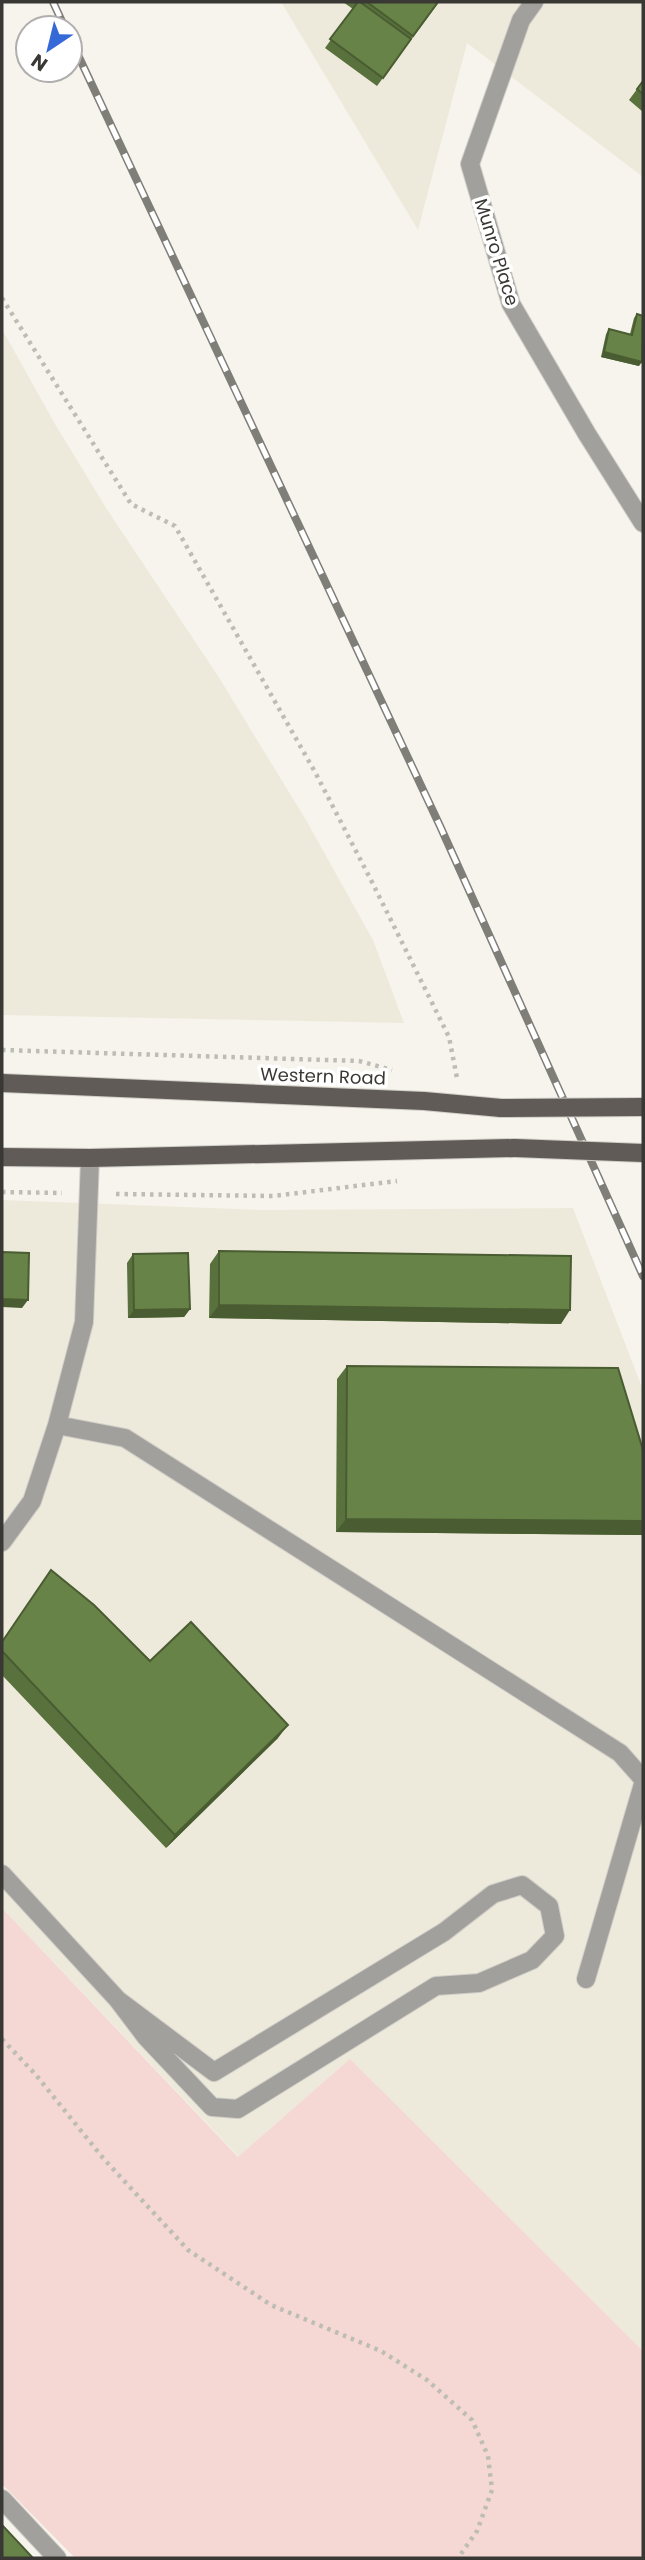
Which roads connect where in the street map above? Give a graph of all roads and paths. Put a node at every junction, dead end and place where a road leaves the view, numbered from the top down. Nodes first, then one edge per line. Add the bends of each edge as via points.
1 (534, 2) edge
2 (2, 298) edge
3 (643, 523) edge
4 (2, 1050) edge
5 (397, 1072) dead end
6 (446, 1080) dead end
7 (2, 1083) edge
8 (643, 1107) edge
9 (643, 1153) edge
10 (2, 1157) edge
11 (90, 1158) junction
12 (407, 1180) dead end
13 (2, 1192) edge
14 (90, 1194) junction
15 (57, 1425) junction
16 (2, 1542) edge
17 (643, 1782) edge
18 (2, 1874) edge
19 (586, 1979) dead end
20 (118, 2000) junction
21 (2, 2039) edge
22 (2, 2499) edge
23 (57, 2558) edge
24 (458, 2558) edge

1 - 3 street, Munro Place via 521,20 470,164 511,304
2 - 6 path via 131,504 175,526 295,737 449,1037 457,1081
4 - 5 path via 359,1061
7 - 8 main road, Western Road, bridge via 501,1108
9 - 11 main road, bridge via 515,1149
10 - 11 main road
11 - 14 street
12 - 14 path via 273,1196
13 - 14 path
14 - 15 street via 83,1322
15 - 16 street via 32,1501
15 - 17 street via 125,1438 620,1753
17 - 19 street
18 - 20 street
20 - 20 street via 214,2073 444,1932 493,1894 522,1885 549,1906 555,1936 533,1960 479,1983 436,1986 238,2109 212,2107
21 - 24 path via 188,2250 271,2305 381,2351 427,2380 472,2420 488,2456 492,2490 477,2531
22 - 23 street

